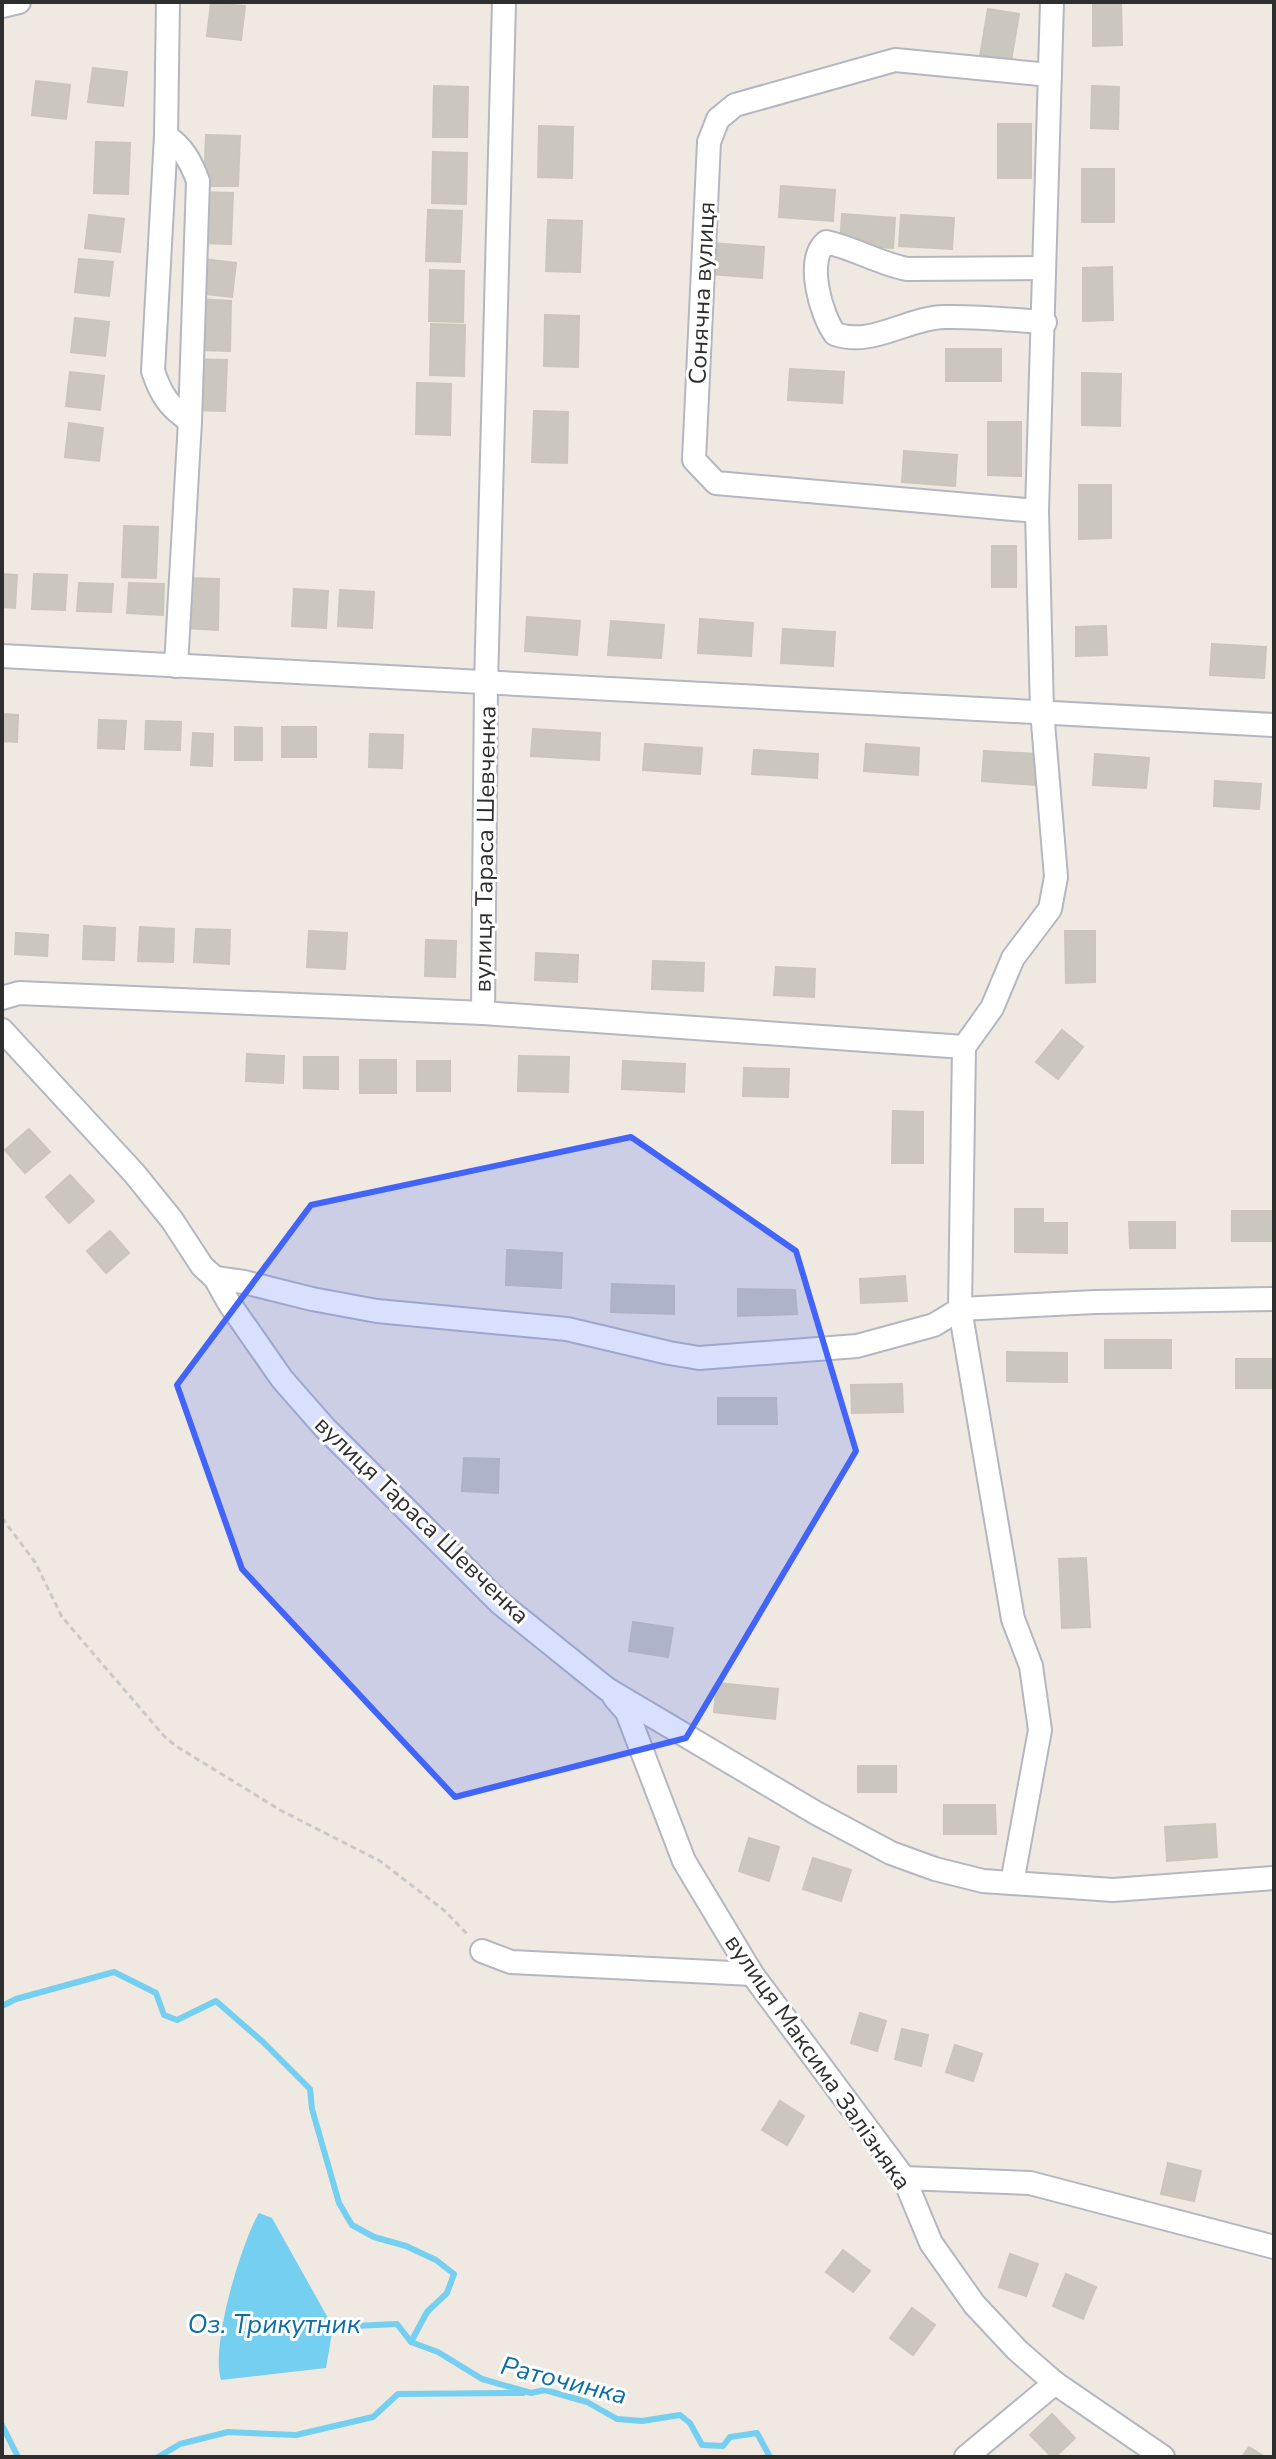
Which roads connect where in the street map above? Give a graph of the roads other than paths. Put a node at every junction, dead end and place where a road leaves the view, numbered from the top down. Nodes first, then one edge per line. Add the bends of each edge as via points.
1 (19, 2) edge
2 (168, 2) edge
3 (504, 2) edge
4 (1052, 2) edge
5 (2, 6) edge
6 (1050, 75) junction
7 (166, 136) junction
8 (161, 229) junction
9 (196, 232) junction
10 (1044, 268) junction
11 (1045, 322) junction
12 (155, 333) junction
13 (193, 336) junction
14 (190, 421) junction
15 (1037, 511) junction
16 (2, 656) edge
17 (176, 666) junction
18 (486, 685) junction
19 (1042, 711) junction
20 (1274, 725) edge
21 (2, 998) edge
22 (483, 1013) junction
23 (2, 1030) edge
24 (964, 1047) junction
25 (215, 1278) junction
26 (1274, 1299) edge
27 (960, 1309) junction
28 (607, 1689) junction
29 (1274, 1878) edge
30 (1012, 1883) junction
31 (482, 1951) road end
32 (752, 1974) junction
33 (904, 2178) junction
34 (1274, 2247) edge
35 (1055, 2383) junction
36 (966, 2457) edge
37 (1163, 2457) edge

1 - 5 street
2 - 7 street
3 - 18 street
4 - 6 street
6 - 10 street
6 - 15 street, Сонячна вулиця via 895,60 735,105 718,119 709,142 694,460 716,483
7 - 8 street
7 - 9 street via 178,144 198,181
8 - 9 street
8 - 12 street
9 - 13 street
10 - 11 street
10 - 11 street via 907,269 826,242 817,259 822,311 835,334 846,338 943,317
11 - 15 street
12 - 13 street
12 - 14 street via 153,371 160,392
13 - 14 street
14 - 17 street
15 - 19 street
16 - 17 street
17 - 18 street
18 - 19 street
18 - 22 street, вулиця Тараса Шевченка
19 - 20 street
19 - 24 street via 1056,877 1050,909 1013,958 992,1008
21 - 22 street, вулиця Тараса Шевченка via 19,993
22 - 24 street, вулиця Тараса Шевченка
23 - 25 street, вулиця Тараса Шевченка via 134,1173
24 - 27 street
25 - 27 street via 377,1311 567,1329 699,1358 857,1346 934,1325
25 - 28 street, вулиця Тараса Шевченка via 282,1379 325,1428 500,1603
26 - 27 street
27 - 30 street via 1013,1619 1031,1666 1040,1730
28 - 30 street, вулиця Тараса Шевченка via 891,1853 983,1881
28 - 32 street, вулиця Максима Залізняка via 627,1712 684,1861
29 - 30 street, вулиця Тараса Шевченка via 1113,1890
31 - 32 street via 511,1962
32 - 33 street, вулиця Максима Залізняка
33 - 34 street via 1030,2183
33 - 35 street, вулиця Максима Залізняка via 931,2243 974,2304
35 - 36 street
35 - 37 street, вулиця Максима Залізняка

